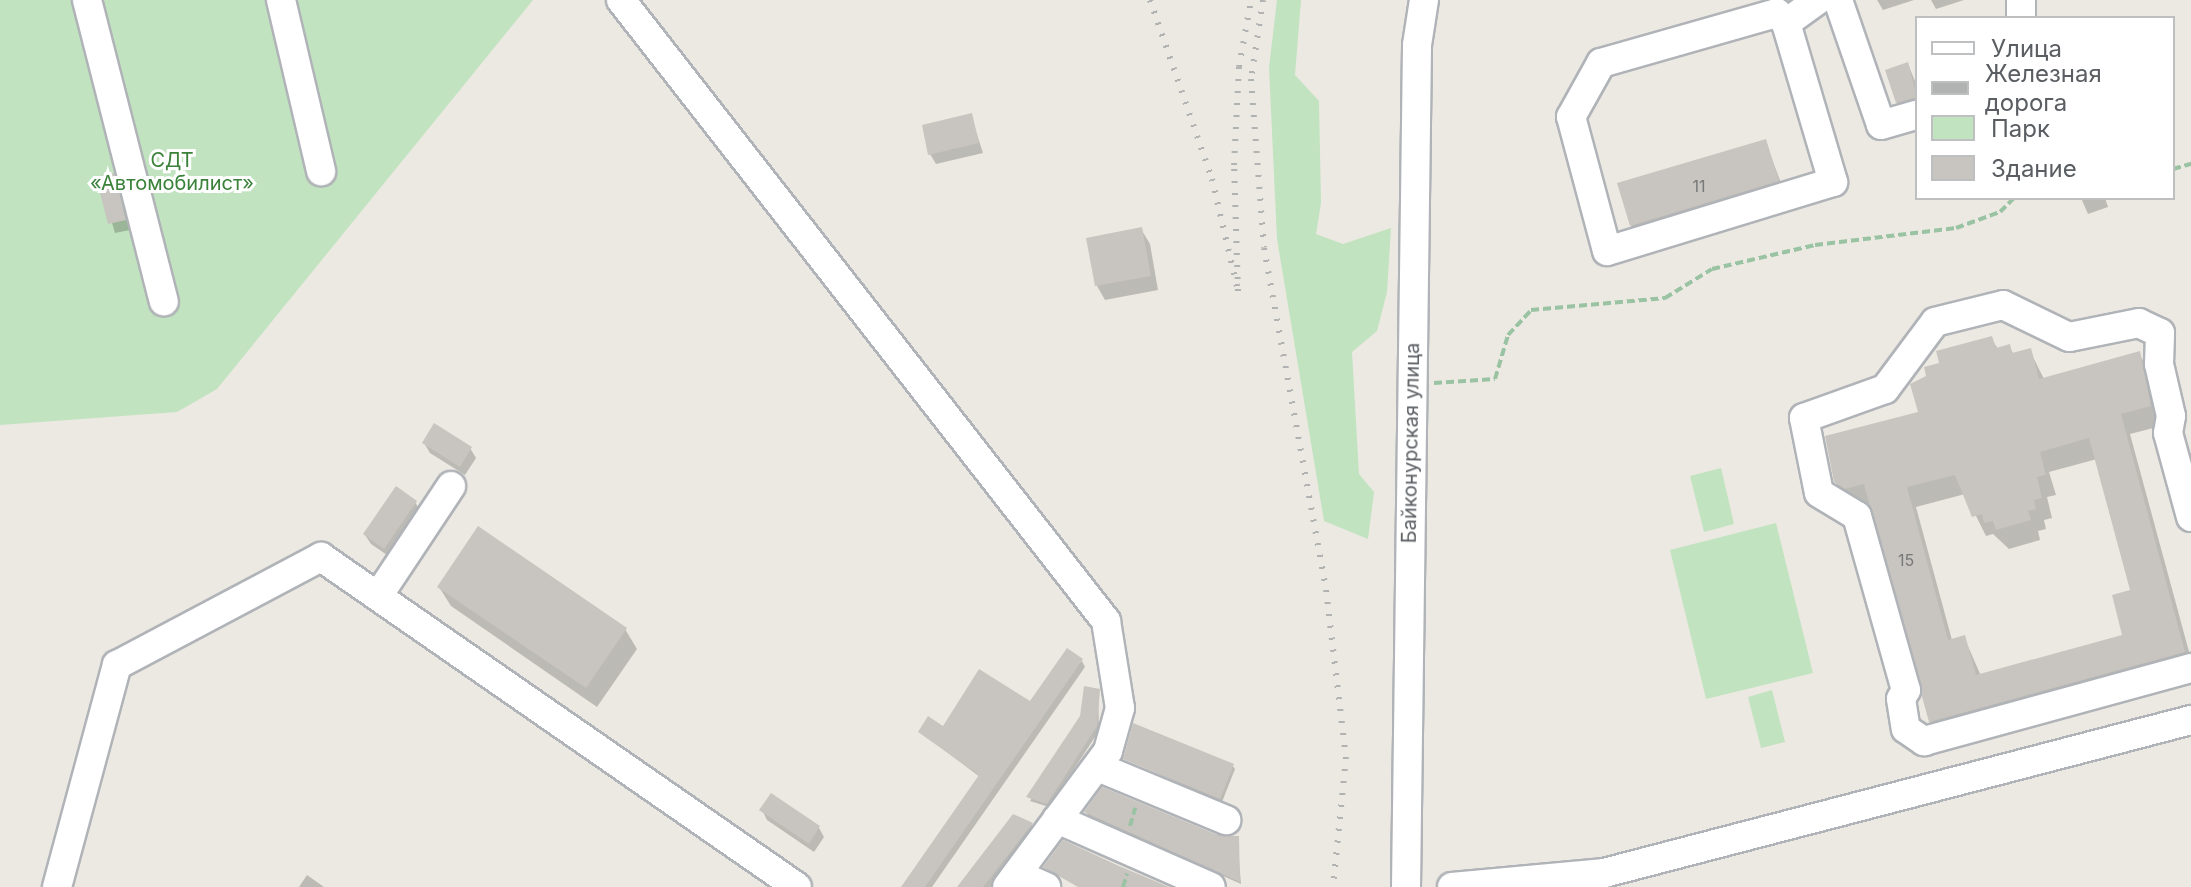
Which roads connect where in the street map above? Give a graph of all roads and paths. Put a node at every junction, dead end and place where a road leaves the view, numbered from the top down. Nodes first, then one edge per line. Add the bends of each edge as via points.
1 (87, 0) edge
2 (281, 0) edge
3 (621, 0) edge
4 (1424, 0) edge
5 (1818, 0) edge
6 (1838, 0) edge
7 (1786, 23) junction
8 (1915, 116) edge
9 (321, 171) dead end
10 (2012, 200) edge
11 (164, 301) dead end
12 (1411, 384) junction
13 (451, 486) dead end
14 (2191, 517) edge
15 (378, 596) junction
16 (2191, 668) edge
17 (2191, 720) edge
18 (1098, 767) junction
19 (1057, 819) junction
20 (1226, 820) dead end
21 (1012, 880) edge
22 (57, 887) edge
23 (797, 887) edge
24 (1046, 887) edge
25 (1211, 887) edge
26 (1406, 887) edge
27 (1452, 887) edge

1 - 11 street
2 - 9 street
3 - 18 street via 1077,577 1106,621 1120,708
4 - 12 street, Байконурская улица via 1417,45
5 - 7 street
6 - 8 street via 1881,125
7 - 7 street via 1833,182 1607,251 1571,117 1601,63 1777,13
10 - 12 path via 2000,212 1956,228 1815,245 1712,269 1665,298 1531,310 1508,335 1495,379
12 - 26 street, Байконурская улица
13 - 15 street
14 - 16 street via 2168,433 2171,416 2159,364 2160,333 2139,323 2069,337 2003,305 1935,322 1885,389 1804,418 1819,493 1857,516 1906,690 1901,699 1906,729 1924,741
15 - 22 street via 321,557 117,665
15 - 23 street
17 - 27 street via 1604,873
18 - 19 street
18 - 20 street
19 - 21 street
19 - 25 street
21 - 24 street

